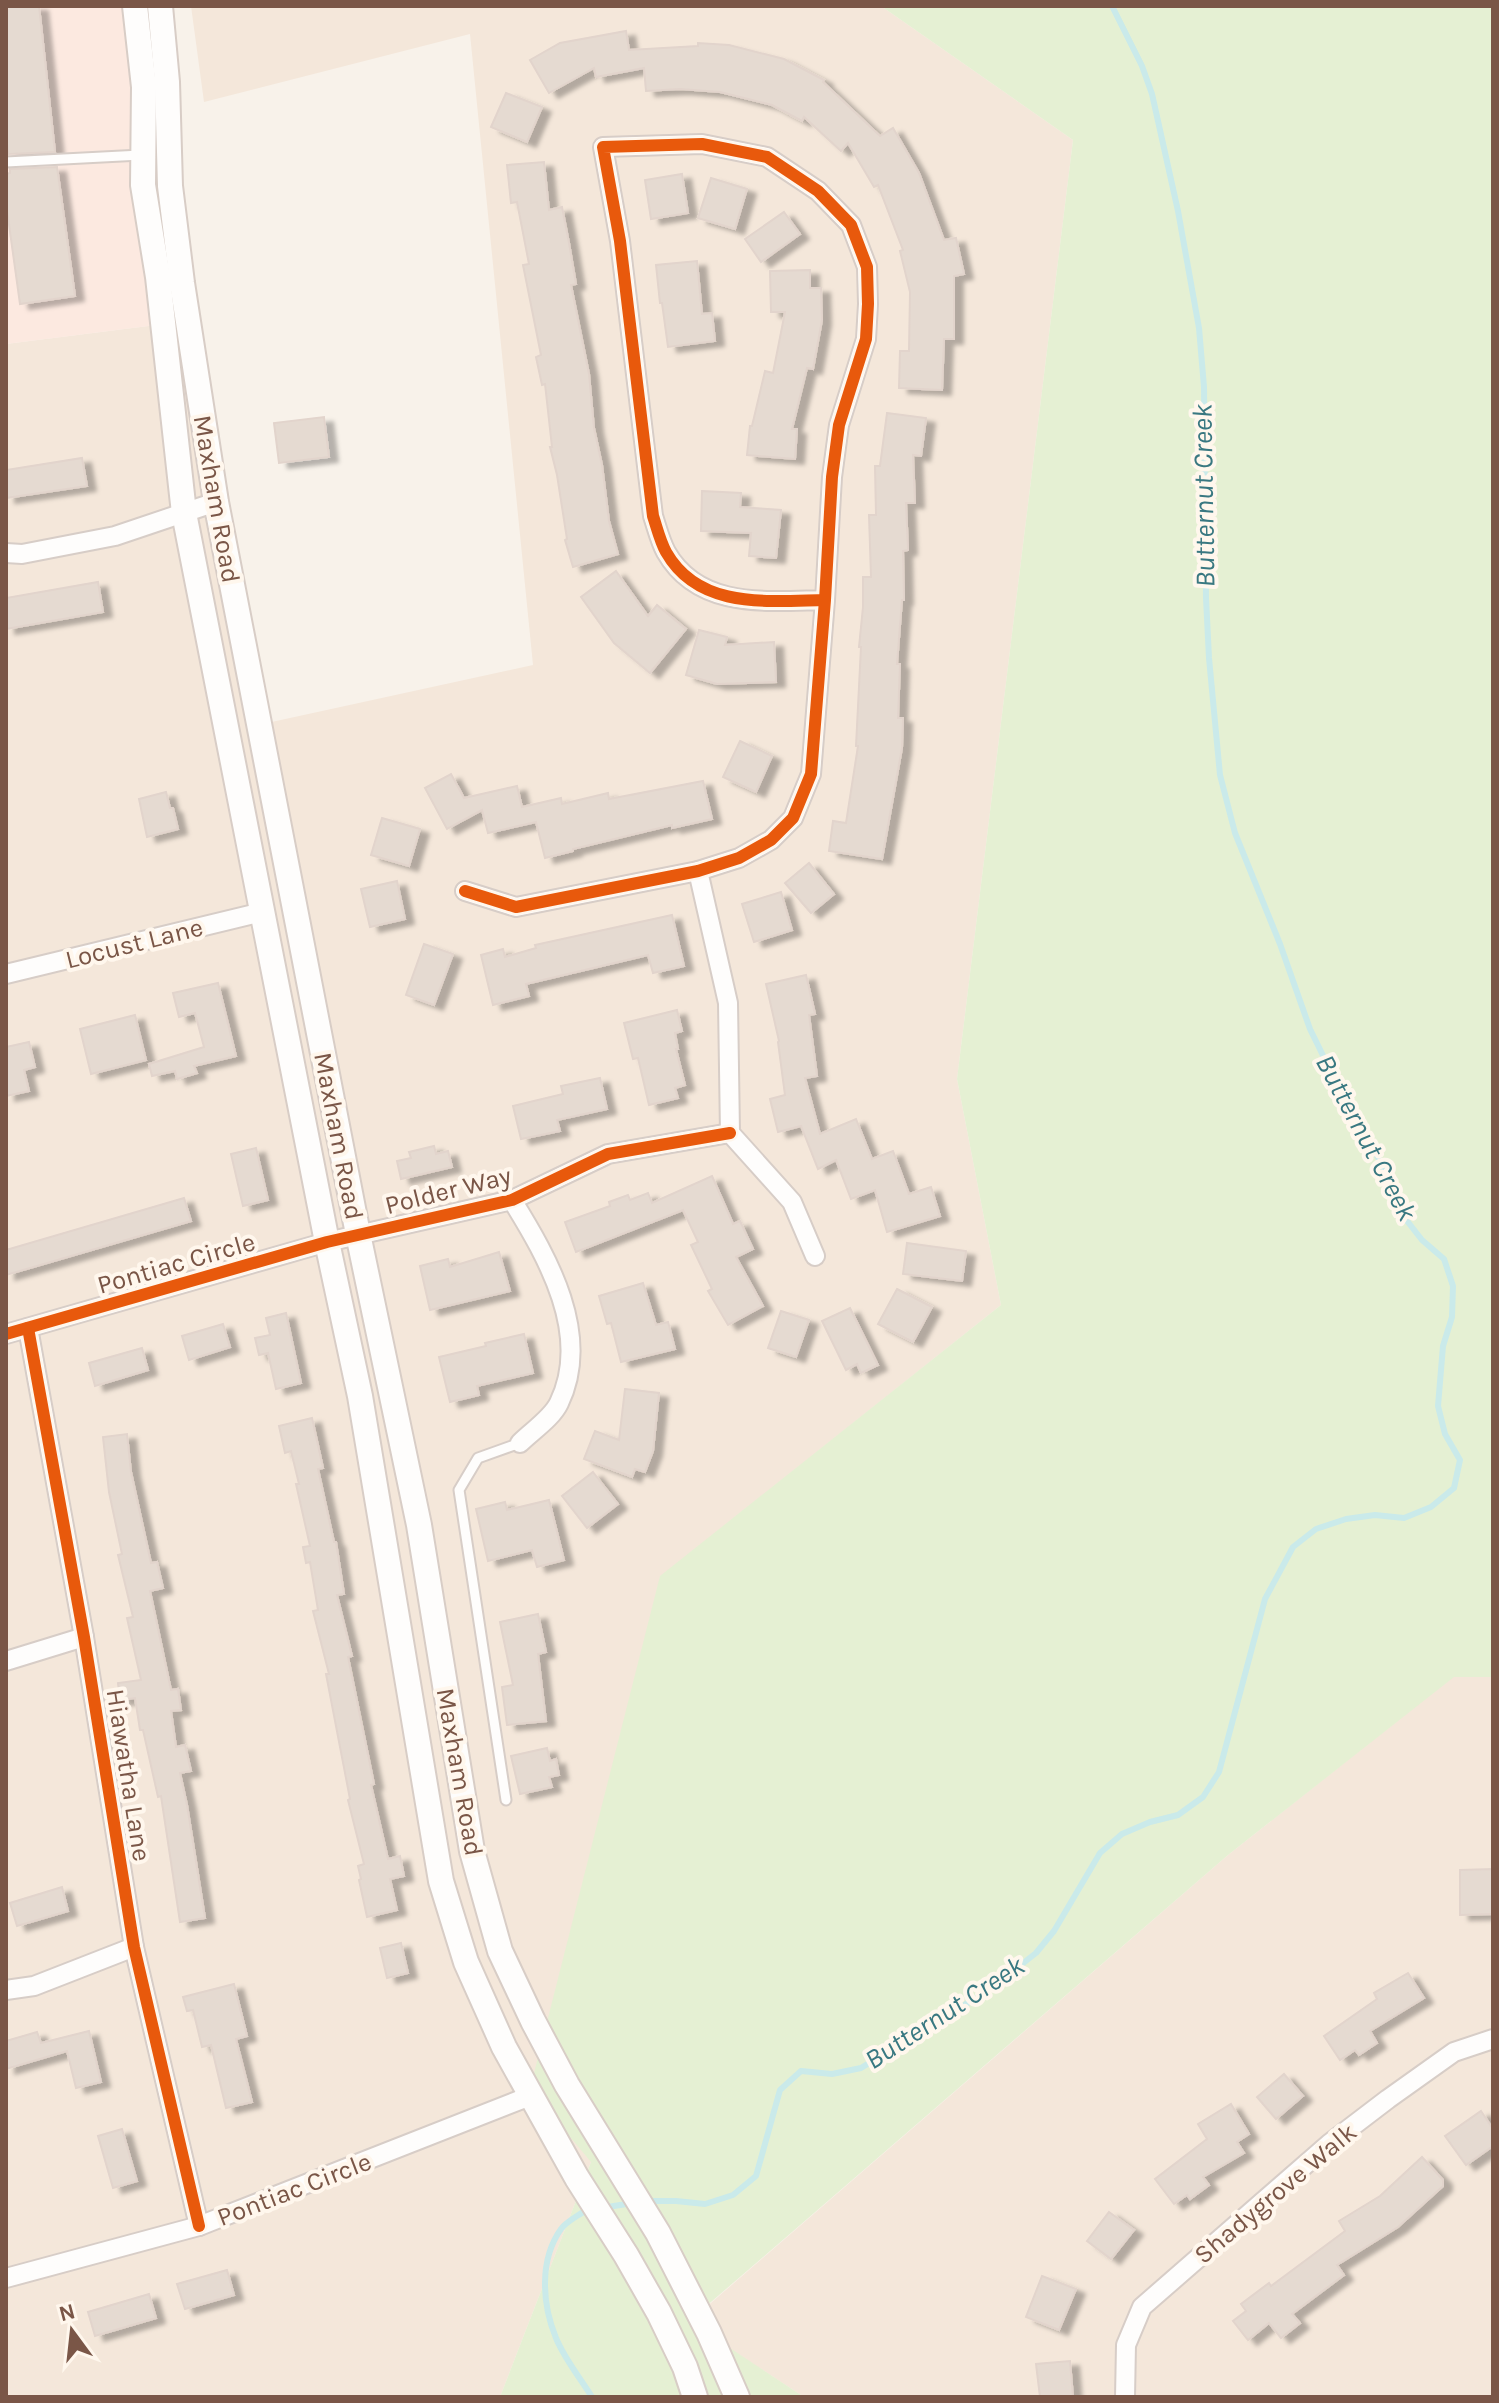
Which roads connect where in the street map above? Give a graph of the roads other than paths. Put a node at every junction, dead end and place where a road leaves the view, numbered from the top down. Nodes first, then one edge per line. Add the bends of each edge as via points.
1 (135, 6) edge
2 (160, 6) edge
3 (144, 155) junction
4 (6, 162) edge
5 (216, 502) junction
6 (184, 513) junction
7 (6, 553) edge
8 (825, 600) junction
9 (698, 871) junction
10 (465, 891) dead end
11 (262, 912) junction
12 (6, 974) edge
13 (730, 1133) junction
14 (512, 1200) junction
15 (358, 1234) junction
16 (327, 1242) junction
17 (815, 1256) dead end
18 (28, 1328) junction
19 (6, 1334) edge
20 (520, 1443) joint
21 (84, 1637) junction
22 (6, 1661) edge
23 (506, 1800) dead end
24 (134, 1947) junction
25 (6, 1990) edge
26 (1493, 2039) edge
27 (530, 2096) junction
28 (199, 2226) junction
29 (6, 2278) edge
30 (695, 2397) edge
31 (737, 2397) edge
32 (1125, 2397) edge

1 - 3 main road, Maxham Road via 144,87
2 - 5 main road, Maxham Road via 170,186
3 - 4 lane
3 - 6 main road, Maxham Road via 143,185
5 - 6 street
5 - 15 main road, Maxham Road
6 - 7 street via 115,536
6 - 11 main road, Maxham Road
8 - 8 street via 839,425 866,339 867,267 851,225 818,191 767,157 702,144 603,147 620,241 653,516 665,551 684,576 720,596
8 - 9 street via 811,774 803,798 793,818 771,840 739,858
9 - 10 street via 516,907
9 - 13 street via 728,1003
11 - 12 street, Locust Lane
11 - 16 main road, Maxham Road
13 - 14 street, Polder Way via 608,1154
13 - 17 street via 792,1202
14 - 15 street, Polder Way
14 - 20 street via 553,1276 571,1344 571,1371 558,1406
15 - 16 street, Pontiac Circle
15 - 31 main road, Maxham Road via 419,1525 472,1851 500,1951 567,2085 658,2233
16 - 18 street, Pontiac Circle
16 - 27 main road, Maxham Road via 360,1396 441,1881 466,1962
18 - 19 street, Pontiac Circle
18 - 21 street, Hiawatha Lane
20 - 23 lane via 478,1458 459,1490
21 - 22 street
21 - 24 street, Hiawatha Lane
24 - 25 street via 34,1986
24 - 28 street, Hiawatha Lane
26 - 32 street, Shadygrove Walk via 1454,2052 1376,2108 1142,2307 1126,2345
27 - 28 street, Pontiac Circle
27 - 30 main road, Maxham Road via 626,2255 685,2367
28 - 29 street, Pontiac Circle

